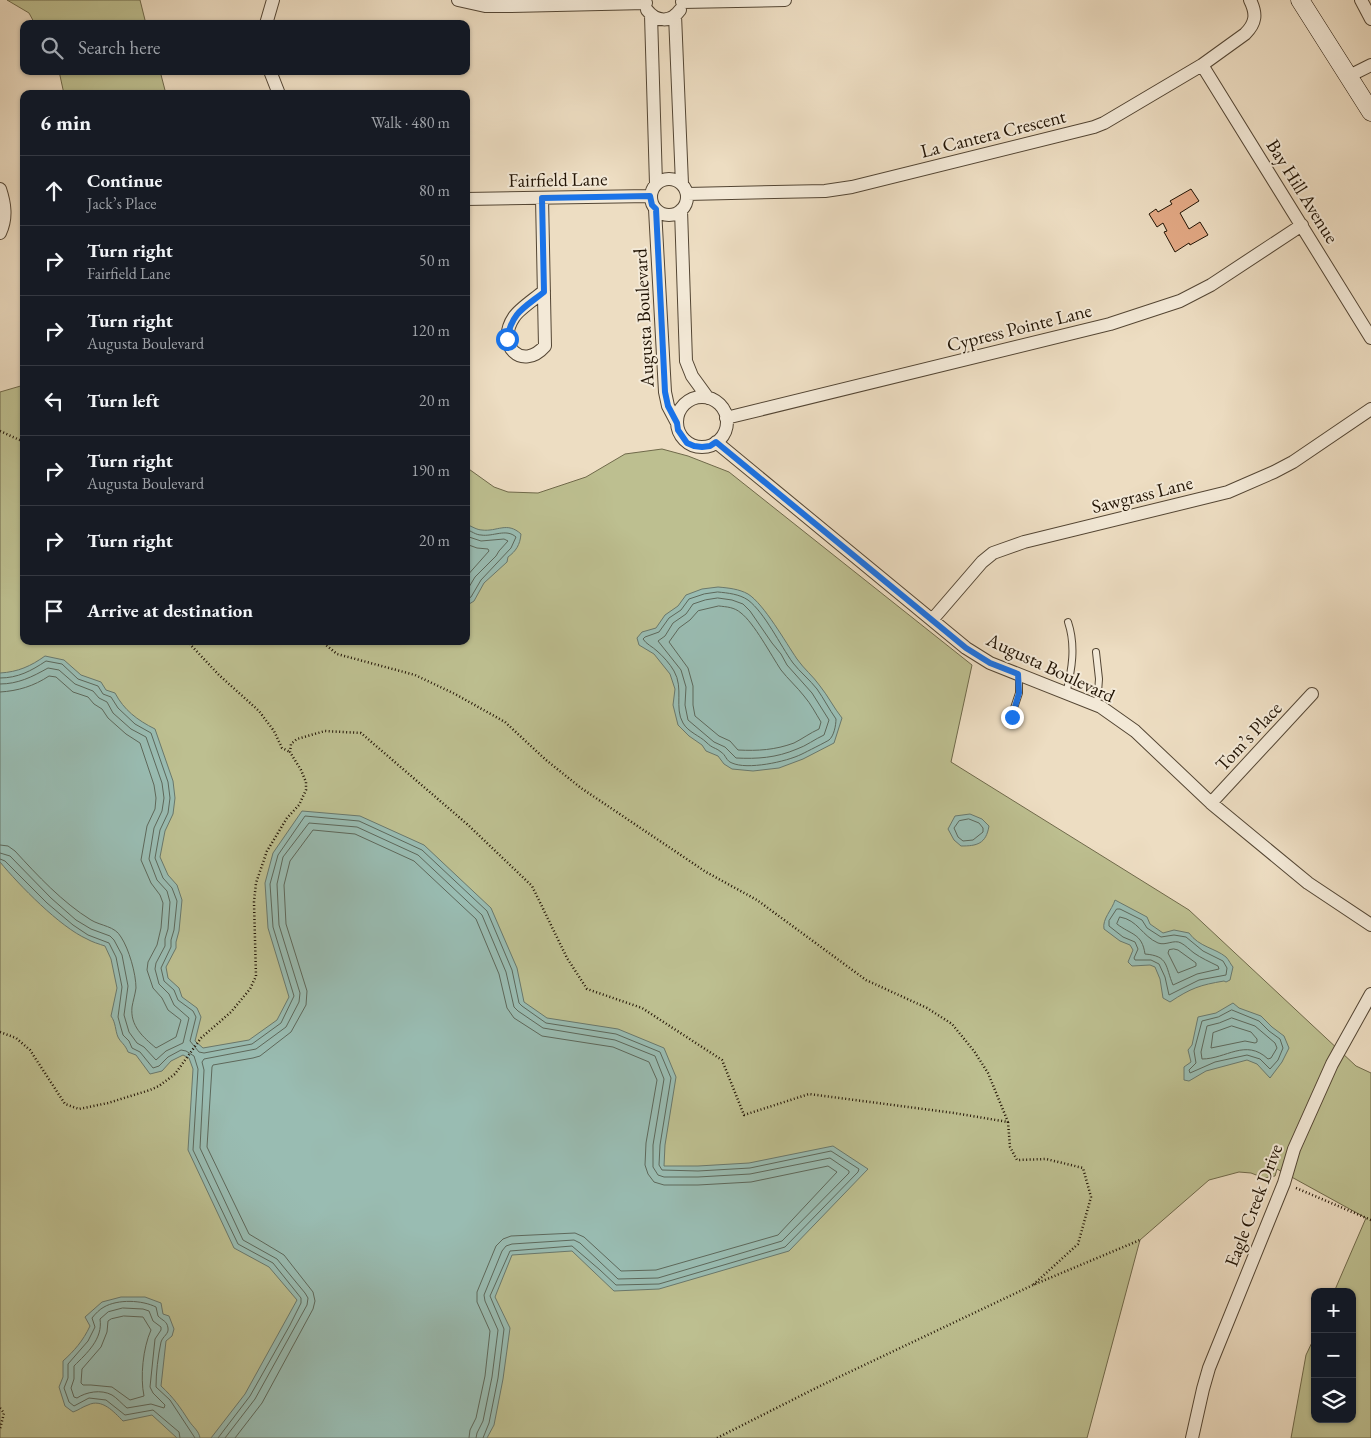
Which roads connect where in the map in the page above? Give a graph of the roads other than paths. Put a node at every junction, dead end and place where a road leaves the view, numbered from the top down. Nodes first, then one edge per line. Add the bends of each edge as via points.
1 (273, 0) edge
2 (461, 0) edge
3 (785, 0) edge
4 (1250, 0) edge
5 (1300, 0) edge
6 (1361, 0) edge
7 (682, 1) edge
8 (647, 6) edge
9 (676, 16) junction
10 (1371, 19) edge
11 (267, 20) edge
12 (1202, 64) junction
13 (1371, 65) edge
14 (272, 75) edge
15 (1349, 76) junction
16 (277, 90) edge
17 (1371, 112) edge
18 (0, 189) edge
19 (684, 189) junction
20 (653, 190) junction
21 (542, 198) junction
22 (470, 199) edge
23 (656, 209) junction
24 (681, 210) junction
25 (1302, 225) junction
26 (0, 233) edge
27 (544, 292) junction
28 (1371, 338) edge
29 (708, 398) junction
30 (1371, 409) edge
31 (726, 418) junction
32 (677, 423) junction
33 (716, 442) junction
34 (932, 620) junction
35 (1068, 622) dead end
36 (1096, 652) dead end
37 (1018, 674) junction
38 (1066, 694) junction
39 (1312, 694) dead end
40 (1097, 706) junction
41 (1012, 717) dead end
42 (1211, 803) junction
43 (1371, 925) edge
44 (1371, 994) edge
45 (1192, 1438) edge

1 - 11 street
2 - 8 street via 485,6
3 - 7 street
4 - 12 street, La Cantera Crescent via 1256,13 1251,28
5 - 15 street
6 - 10 street
7 - 9 street
8 - 9 street via 655,18 666,20
8 - 20 street
9 - 19 street
12 - 19 street, La Cantera Crescent via 1104,123 852,187 825,191
12 - 25 street, Bay Hill Avenue
13 - 15 street
14 - 16 street
15 - 17 street
18 - 26 street via 5,208
19 - 20 street via 672,179 660,180
19 - 24 street via 686,200
20 - 21 street, Fairfield Lane
20 - 23 street via 652,205
21 - 22 street, Fairfield Lane
21 - 27 street
23 - 24 street via 665,214
23 - 32 street, Augusta Boulevard via 665,392
24 - 29 street via 686,361 692,376
25 - 28 street, Bay Hill Avenue
25 - 31 street, Cypress Pointe Lane via 1211,285 1172,304 1101,326
27 - 27 street via 514,316 507,339 509,349 516,355 538,354 545,346
29 - 31 street via 720,405
29 - 32 street via 690,400 678,414
30 - 34 street, Sawgrass Lane via 1293,462 1228,492 1024,542 993,553
31 - 33 street via 725,432
32 - 33 street via 682,437 694,446 710,446
33 - 34 street, Augusta Boulevard
34 - 37 street, Augusta Boulevard via 966,648 990,663
35 - 38 lane via 1072,632 1073,657
36 - 40 lane
37 - 38 street, Augusta Boulevard
37 - 41 lane via 1019,693
38 - 40 street, Augusta Boulevard
39 - 42 street, Tom’s Place
40 - 42 street, Augusta Boulevard via 1135,731
42 - 43 street, Augusta Boulevard via 1308,884
44 - 45 street, Eagle Creek Drive via 1332,1064 1294,1148 1284,1183 1209,1368

